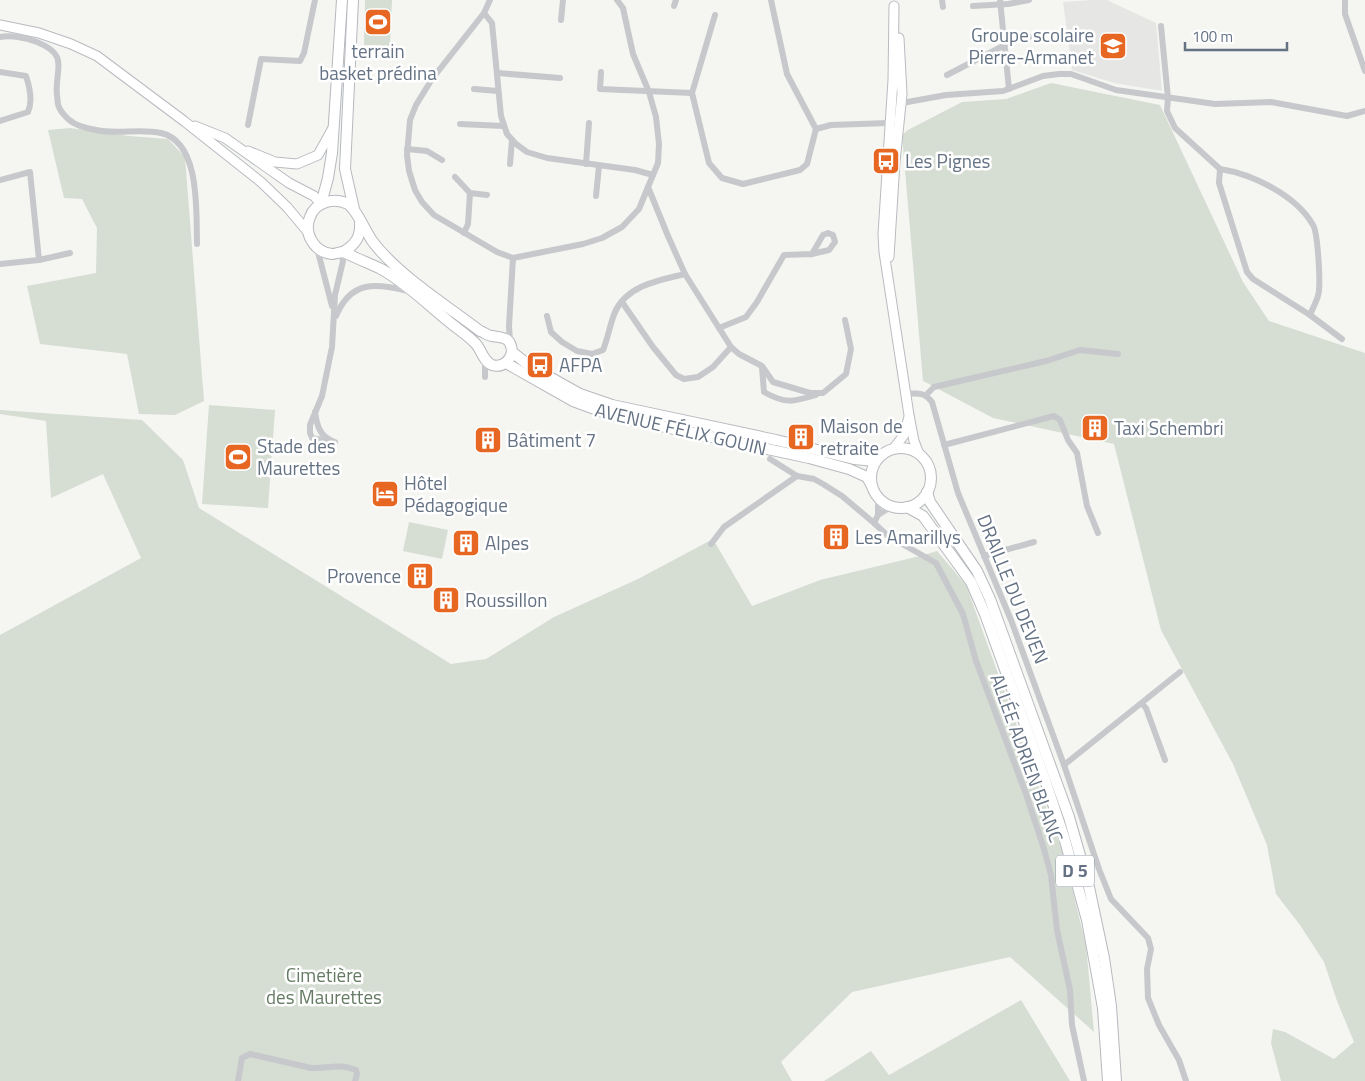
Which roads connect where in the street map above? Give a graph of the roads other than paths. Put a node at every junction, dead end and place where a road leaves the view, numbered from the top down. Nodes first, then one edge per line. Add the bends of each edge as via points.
1 (315, 0) edge
2 (342, 0) edge
3 (353, 0) edge
4 (490, 0) edge
5 (563, 0) edge
6 (616, 0) edge
7 (771, 0) edge
8 (1029, 0) edge
9 (1345, 0) edge
10 (1000, 2) edge
11 (894, 3) edge
12 (973, 6) dead end
13 (484, 13) junction
14 (715, 15) dead end
15 (561, 20) dead end
16 (0, 21) edge
17 (4, 26) edge
18 (1161, 26) dead end
19 (0, 37) edge
20 (1029, 37) dead end
21 (1005, 42) junction
22 (1365, 71) edge
23 (0, 72) edge
24 (601, 72) dead end
25 (496, 73) junction
26 (947, 75) dead end
27 (560, 78) dead end
28 (474, 89) dead end
29 (1009, 89) junction
30 (498, 91) junction
31 (649, 92) junction
32 (692, 92) junction
33 (892, 92) junction
34 (902, 98) junction
35 (1168, 98) junction
36 (1365, 111) edge
37 (0, 121) edge
38 (184, 121) junction
39 (335, 123) junction
40 (589, 123) dead end
41 (248, 124) dead end
42 (460, 124) dead end
43 (889, 124) junction
44 (899, 124) junction
45 (503, 126) junction
46 (816, 129) junction
47 (512, 140) junction
48 (239, 147) junction
49 (407, 149) junction
50 (442, 160) dead end
51 (510, 164) dead end
52 (586, 164) junction
53 (599, 166) junction
54 (1220, 169) junction
55 (653, 175) junction
56 (455, 177) dead end
57 (0, 180) edge
58 (648, 187) junction
59 (470, 193) junction
60 (487, 195) dead end
61 (596, 196) dead end
62 (321, 204) junction
63 (354, 209) junction
64 (360, 223) junction
65 (308, 232) junction
66 (464, 233) junction
67 (197, 244) dead end
68 (316, 247) junction
69 (342, 252) junction
70 (70, 253) dead end
71 (812, 254) dead end
72 (513, 258) junction
73 (39, 260) junction
74 (0, 264) edge
75 (685, 274) junction
76 (889, 280) junction
77 (412, 291) junction
78 (622, 302) junction
79 (1310, 315) junction
80 (548, 316) dead end
81 (334, 319) junction
82 (845, 320) dead end
83 (509, 326) junction
84 (719, 328) junction
85 (496, 336) junction
86 (1342, 339) dead end
87 (511, 347) junction
88 (731, 347) junction
89 (1118, 354) dead end
90 (484, 356) junction
91 (501, 364) junction
92 (762, 366) junction
93 (819, 394) junction
94 (906, 394) junction
95 (926, 395) junction
96 (315, 412) junction
97 (909, 415) junction
98 (944, 444) junction
99 (894, 448) junction
100 (920, 454) junction
101 (770, 459) dead end
102 (875, 462) junction
103 (797, 476) junction
104 (872, 486) junction
105 (927, 492) junction
106 (878, 498) junction
107 (892, 506) junction
108 (907, 507) junction
109 (878, 515) junction
110 (874, 523) junction
111 (1098, 533) dead end
112 (1034, 542) dead end
113 (711, 544) dead end
114 (984, 556) junction
115 (1180, 672) dead end
116 (1142, 704) junction
117 (1165, 760) dead end
118 (1064, 765) junction
119 (238, 1081) edge
120 (355, 1081) edge
121 (1084, 1081) edge
122 (1108, 1081) edge
123 (1116, 1081) edge
124 (1186, 1081) edge

1 - 41 street via 300,61 261,59
2 - 39 main road
3 - 63 main road, AVENUE FÉLIX GOUIN via 345,169
4 - 13 street
5 - 15 street
6 - 31 street via 623,8 633,54
7 - 46 street via 787,74
8 - 10 street
9 - 22 street via 1345,14
10 - 12 street
10 - 21 street
11 - 33 main road
11 - 34 main road
13 - 25 street via 492,22
13 - 49 street via 432,79 416,105 410,120
14 - 32 street
16 - 17 main road
17 - 38 main road via 71,44 97,56
18 - 35 street
19 - 67 street via 31,39 50,47 58,56 58,107 69,120 80,126 118,133 162,133 178,141 188,157 194,182
20 - 21 street
21 - 26 street
21 - 29 street
23 - 37 street via 26,76 31,105 28,112
24 - 31 street via 600,89
25 - 27 street
25 - 30 street
28 - 30 street
29 - 34 street
29 - 35 street via 1042,76 1071,74 1116,90
30 - 45 street
31 - 32 street
31 - 55 street via 659,144 658,163
32 - 46 street via 709,163 722,178 743,184 800,170 807,164
33 - 34 main road via 898,90
33 - 43 main road
34 - 44 main road
35 - 36 street via 1215,104 1272,102 1347,116
35 - 54 street via 1167,111 1175,128
38 - 48 main road
38 - 65 main road via 261,182
39 - 48 main road via 318,154 298,164 275,162
39 - 62 main road
40 - 52 street
42 - 45 street
43 - 44 main road via 894,128
43 - 46 street via 831,125
43 - 76 main road via 883,234 885,270
44 - 76 main road
45 - 47 street
47 - 51 street
47 - 52 street via 527,152
48 - 62 main road via 288,183 314,196
49 - 50 street via 427,151
49 - 66 street via 409,171 422,202 434,215
52 - 53 street
53 - 55 street
53 - 61 street
54 - 79 street via 1219,183 1247,272
54 - 79 street via 1269,185 1305,213 1314,227 1319,291
55 - 58 street
56 - 59 street
57 - 73 street via 30,172
58 - 72 street via 639,209 622,227 602,238
58 - 75 street
59 - 60 street
59 - 66 street via 468,224
62 - 63 main road via 338,201
62 - 65 main road via 309,218
63 - 64 main road, AVENUE FÉLIX GOUIN
64 - 69 main road via 356,242
64 - 85 main road, AVENUE FÉLIX GOUIN via 392,264 480,331
65 - 68 main road
66 - 72 street
68 - 69 main road, AVENUE FÉLIX GOUIN via 332,254
68 - 81 street
69 - 77 main road, AVENUE FÉLIX GOUIN via 381,270
69 - 81 street
70 - 73 street
71 - 84 street via 784,255 746,317
72 - 83 street
73 - 74 street
75 - 78 street via 654,281 635,290
75 - 84 street
76 - 94 main road
77 - 81 street via 380,284 368,286 349,294
77 - 90 main road, AVENUE FÉLIX GOUIN via 477,344
78 - 80 street via 616,310 603,350 592,354 577,351 562,342 551,332
78 - 88 street via 653,347 676,375 684,379 698,377
79 - 86 street
81 - 96 street via 322,396
82 - 93 street via 851,349 846,374
83 - 85 street
83 - 87 street
84 - 88 street
85 - 87 main road, AVENUE FÉLIX GOUIN
85 - 90 main road via 484,344
87 - 91 main road via 510,358
87 - 102 main road, AVENUE FÉLIX GOUIN via 530,366 580,394 612,405
88 - 92 street
89 - 95 street via 1080,350 934,387
90 - 91 main road, AVENUE FÉLIX GOUIN
91 - 104 main road, AVENUE FÉLIX GOUIN via 588,408 810,458 867,477
92 - 93 street via 774,382
92 - 93 street via 764,392 778,400 797,401
94 - 95 street
94 - 97 main road
95 - 98 street, DRAILLE DU DEVEN via 932,402
96 - 96 street via 310,426 312,438 335,442 322,434
97 - 99 main road via 904,435
97 - 100 main road
98 - 111 street via 1054,416 1060,420 1077,453 1088,506
98 - 114 street, DRAILLE DU DEVEN via 958,493
99 - 100 main road via 908,448
99 - 102 main road
100 - 105 main road via 930,472
101 - 103 street, ALLÉE ADRIEN BLANC
102 - 104 main road via 871,473
103 - 110 street, ALLÉE ADRIEN BLANC via 814,478
103 - 113 street via 724,527
104 - 106 main road
105 - 108 main road via 918,502
105 - 123 main road, D 5 via 930,502 977,571 990,599 1069,817 1089,887 1102,950 1111,1006
106 - 107 main road
106 - 109 street
107 - 108 main road
107 - 109 street
108 - 122 main road, D 5 via 922,516 971,582 1045,780 1087,920 1103,1008
109 - 110 street
110 - 121 street, ALLÉE ADRIEN BLANC via 888,536 936,563 963,614 976,662 1026,794 1049,866 1070,990 1072,1025
112 - 114 street
114 - 118 street, DRAILLE DU DEVEN
115 - 116 street
116 - 117 street
116 - 118 street
118 - 124 street, DRAILLE DU DEVEN via 1112,899 1148,938 1151,949 1147,969 1148,998
119 - 120 street via 242,1058 250,1054 311,1068 332,1066 356,1070

